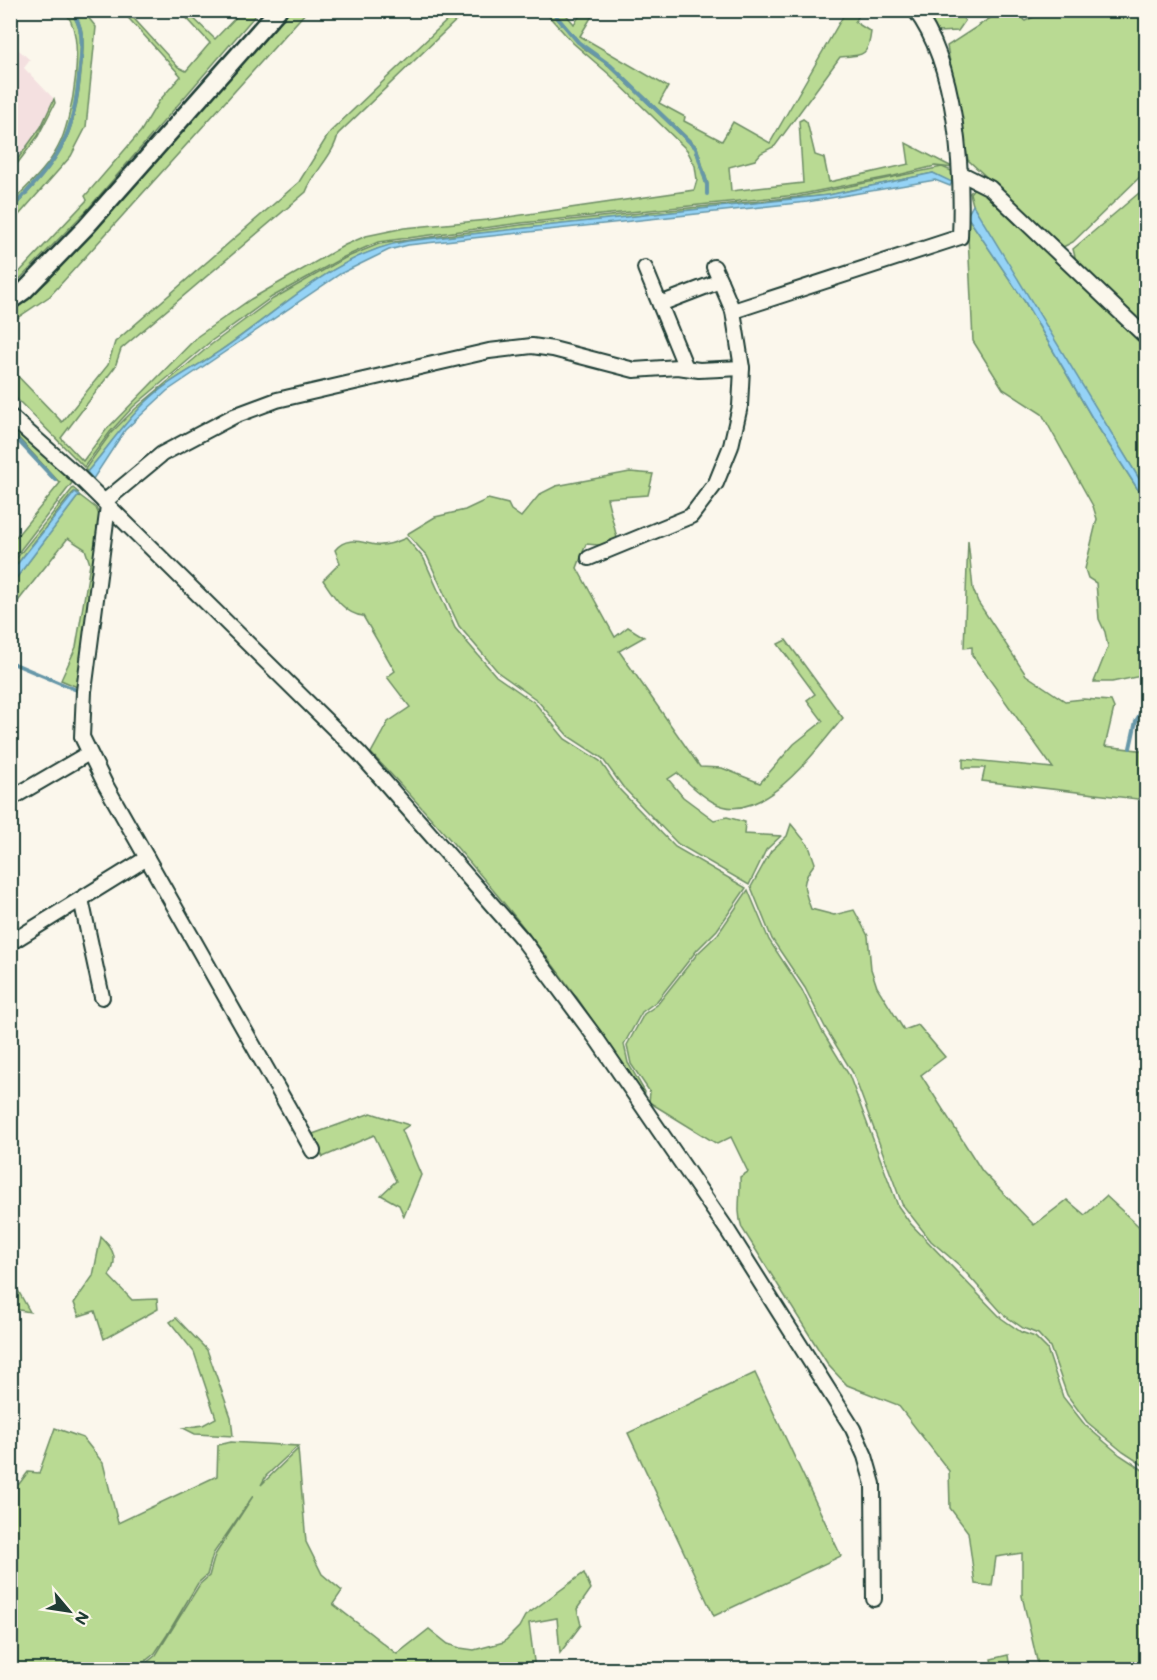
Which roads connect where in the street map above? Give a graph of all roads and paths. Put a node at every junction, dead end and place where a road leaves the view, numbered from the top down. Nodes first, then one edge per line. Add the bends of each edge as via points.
1 (278, 10) edge
2 (915, 10) edge
3 (962, 174) junction
4 (714, 267) dead end
5 (645, 268) dead end
6 (720, 281) junction
7 (10, 301) edge
8 (660, 304) junction
9 (733, 311) junction
10 (1146, 337) edge
11 (686, 368) junction
12 (742, 368) junction
13 (10, 416) edge
14 (106, 504) junction
15 (590, 558) dead end
16 (89, 753) junction
17 (10, 799) edge
18 (147, 858) junction
19 (81, 899) junction
20 (10, 943) edge
21 (102, 997) dead end
22 (313, 1151) dead end
23 (874, 1599) dead end

1 - 7 main road via 86,227
2 - 3 street via 938,55 959,143
3 - 9 street via 960,237
3 - 10 street via 990,188
4 - 6 street
5 - 8 street
6 - 8 street
6 - 9 street
8 - 11 street
9 - 12 street
11 - 12 street
11 - 14 street via 634,370 532,346 489,351 322,389 234,416 162,454
12 - 15 street via 740,406 731,446 716,483 691,516
13 - 14 street
14 - 16 street via 84,691 82,737
14 - 23 street via 360,754 523,940 598,1041 751,1266 853,1429 873,1484
16 - 17 street
16 - 18 street
18 - 19 street
18 - 22 street
19 - 20 street
19 - 21 street

